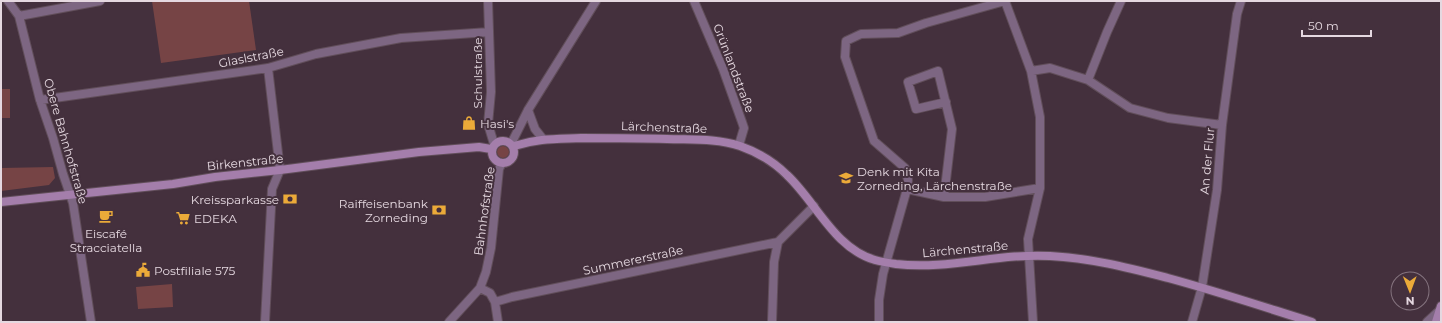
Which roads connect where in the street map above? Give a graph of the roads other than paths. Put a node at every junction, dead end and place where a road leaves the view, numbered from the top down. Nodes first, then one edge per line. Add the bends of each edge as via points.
1 (8, 1) edge
2 (100, 1) edge
3 (488, 1) edge
4 (596, 1) edge
5 (694, 1) edge
6 (1005, 1) edge
7 (1121, 1) edge
8 (1241, 1) edge
9 (19, 16) junction
10 (489, 32) junction
11 (268, 68) junction
12 (1031, 71) junction
13 (1088, 80) junction
14 (40, 100) junction
15 (946, 102) junction
16 (528, 110) junction
17 (1222, 125) junction
18 (543, 139) junction
19 (512, 145) junction
20 (493, 146) junction
21 (739, 146) junction
22 (502, 162) junction
23 (280, 170) junction
24 (907, 188) junction
25 (1040, 188) junction
26 (70, 195) junction
27 (944, 197) junction
28 (1, 202) edge
29 (814, 206) junction
30 (778, 242) junction
31 (1029, 256) junction
32 (886, 262) junction
33 (1202, 287) junction
34 (480, 288) junction
35 (494, 302) junction
36 (1440, 308) edge
37 (91, 322) edge
38 (265, 322) edge
39 (449, 322) edge
40 (498, 322) edge
41 (772, 322) edge
42 (879, 322) edge
43 (1033, 322) edge
44 (1192, 322) edge
45 (1312, 322) edge
46 (1427, 322) edge
47 (1436, 322) edge

1 - 9 street, Obere Bahnhofstraße
2 - 9 street
3 - 10 street, Schulstraße
4 - 16 street
5 - 21 street, Grünlandstraße via 723,69 744,128
6 - 12 street
6 - 24 street via 898,33 861,34 846,41 845,57 874,141 905,168
7 - 13 street
8 - 17 street, An der Flur
9 - 14 street, Obere Bahnhofstraße
10 - 11 street, Glaslstraße via 401,38 316,54
10 - 20 street, Schulstraße via 491,92 488,124
11 - 14 street, Glaslstraße
11 - 23 street
12 - 13 street via 1050,68
12 - 25 street via 1040,117
13 - 17 street via 1130,108 1168,118
14 - 26 street, Obere Bahnhofstraße
15 - 15 street via 938,71 908,82 916,109
15 - 27 street via 952,129
16 - 18 street via 535,129
16 - 19 street
17 - 33 street, An der Flur via 1217,190
18 - 19 street, Lärchenstraße
18 - 21 street, Lärchenstraße via 706,140
19 - 20 street via 502,141
19 - 22 street via 515,154 508,162
20 - 22 street via 492,158
20 - 23 street, Birkenstraße via 419,152
21 - 29 street, Lärchenstraße via 774,164 798,186
22 - 34 street, Bahnhofstraße via 499,169 489,260
23 - 26 street, Birkenstraße
23 - 38 street via 272,189
24 - 27 street
24 - 32 street
25 - 27 street via 985,197
25 - 31 street via 1028,239
26 - 28 street, Birkenstraße
26 - 37 street, Obere Bahnhofstraße
29 - 30 street
29 - 32 street, Lärchenstraße via 838,235 854,249 864,256
30 - 35 street, Summererstraße
30 - 41 street via 774,262
31 - 32 street, Lärchenstraße via 936,265
31 - 33 street, Lärchenstraße via 1070,257 1097,261
31 - 43 street
32 - 42 street via 879,300
33 - 44 street, An der Flur
33 - 45 street, Lärchenstraße
34 - 35 street via 490,293
34 - 39 street, Bahnhofstraße
35 - 40 street
36 - 46 street
36 - 47 street

